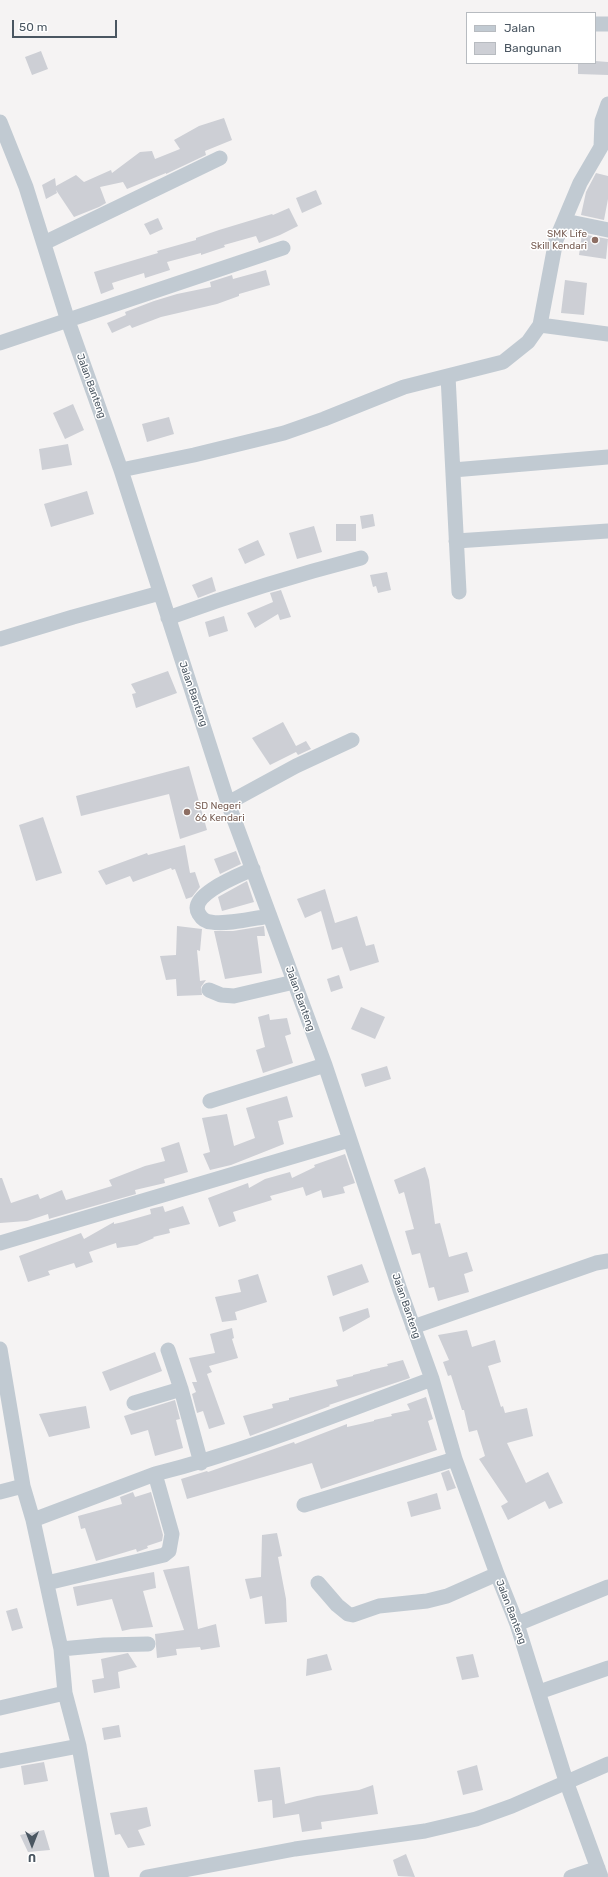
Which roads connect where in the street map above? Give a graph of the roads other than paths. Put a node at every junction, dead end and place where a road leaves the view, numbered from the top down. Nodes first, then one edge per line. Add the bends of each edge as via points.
1 (596, 24) edge
2 (608, 24) edge
3 (608, 104) edge
4 (0, 122) edge
5 (220, 158) dead end
6 (565, 222) junction
7 (608, 230) edge
8 (44, 243) junction
9 (283, 248) dead end
10 (68, 321) junction
11 (540, 326) junction
12 (608, 334) edge
13 (0, 343) edge
14 (448, 376) junction
15 (608, 457) edge
16 (121, 470) junction
17 (453, 470) junction
18 (608, 531) edge
19 (456, 541) junction
20 (361, 558) dead end
21 (459, 592) dead end
22 (160, 593) junction
23 (168, 618) junction
24 (0, 639) edge
25 (352, 740) dead end
26 (228, 803) junction
27 (253, 868) junction
28 (270, 916) junction
29 (294, 982) junction
30 (209, 990) dead end
31 (325, 1065) junction
32 (210, 1101) dead end
33 (349, 1140) junction
34 (0, 1242) edge
35 (608, 1261) edge
36 (413, 1327) junction
37 (0, 1349) edge
38 (168, 1350) dead end
39 (432, 1379) junction
40 (181, 1389) junction
41 (134, 1403) dead end
42 (455, 1459) junction
43 (201, 1463) junction
44 (156, 1474) junction
45 (23, 1486) junction
46 (0, 1492) edge
47 (304, 1505) dead end
48 (33, 1520) junction
49 (497, 1574) junction
50 (47, 1583) junction
51 (318, 1583) dead end
52 (608, 1587) edge
53 (517, 1624) junction
54 (148, 1644) dead end
55 (61, 1649) junction
56 (608, 1668) edge
57 (539, 1692) junction
58 (65, 1693) junction
59 (0, 1708) edge
60 (79, 1746) junction
61 (0, 1761) edge
62 (608, 1764) edge
63 (566, 1781) junction
64 (600, 1873) edge
65 (102, 1877) edge
66 (147, 1877) edge
67 (571, 1877) edge

1 - 2 street
3 - 6 street via 602,121 602,147 580,183
4 - 8 street, Jalan Banteng via 26,187
5 - 8 street
6 - 7 street
6 - 11 street via 556,240
8 - 10 street, Jalan Banteng
9 - 10 street via 147,292
10 - 13 street
10 - 16 street, Jalan Banteng
11 - 12 street
11 - 14 street via 528,342 503,362
14 - 16 street via 404,387 324,420 284,433
14 - 17 street
15 - 17 street
16 - 22 street, Jalan Banteng
17 - 19 street
18 - 19 street
19 - 21 street
20 - 23 street via 296,574
22 - 23 street, Jalan Banteng
22 - 24 street
23 - 26 street, Jalan Banteng
25 - 26 street via 296,766
26 - 27 street, Jalan Banteng
27 - 28 street, Jalan Banteng
27 - 28 street via 200,898 197,911 200,917 211,922
28 - 29 street, Jalan Banteng
29 - 30 street via 234,996 221,995
29 - 31 street, Jalan Banteng
31 - 32 street
31 - 33 street, Jalan Banteng
33 - 34 street
33 - 36 street, Jalan Banteng
35 - 36 street
36 - 39 street, Jalan Banteng
37 - 45 street
38 - 40 street
39 - 42 street, Jalan Banteng
39 - 43 street via 273,1439
40 - 41 street
40 - 43 street
42 - 47 street
42 - 49 street, Jalan Banteng
43 - 44 street
44 - 48 street
44 - 50 street via 172,1534 170,1551 164,1555
45 - 46 street
45 - 48 street
48 - 50 street
49 - 51 street via 447,1596 427,1601 379,1606 353,1615 337,1605
49 - 53 street, Jalan Banteng
50 - 55 street
52 - 53 street
53 - 57 street, Jalan Banteng
54 - 55 street
55 - 58 street
56 - 57 street
57 - 63 street, Jalan Banteng
58 - 59 street
58 - 60 street
60 - 61 street
60 - 65 street
62 - 63 street
63 - 64 street, Jalan Banteng
63 - 66 street via 476,1819 425,1831 295,1849
64 - 67 street

